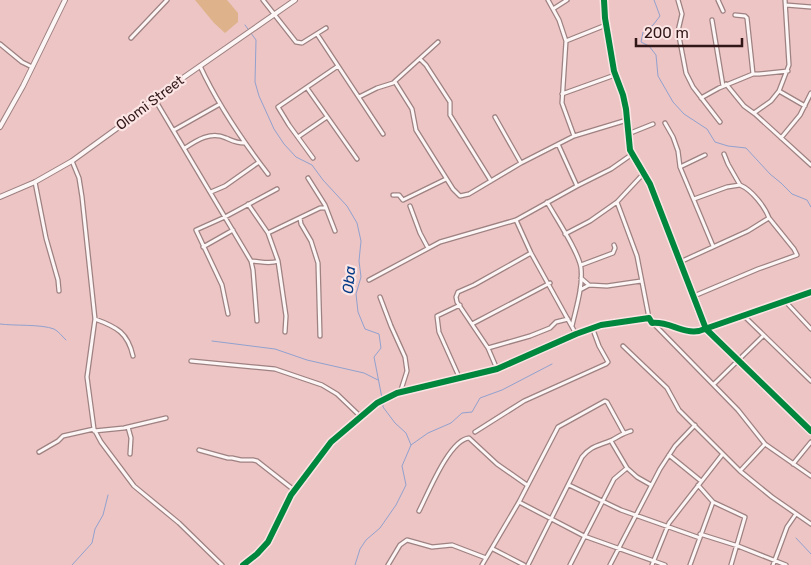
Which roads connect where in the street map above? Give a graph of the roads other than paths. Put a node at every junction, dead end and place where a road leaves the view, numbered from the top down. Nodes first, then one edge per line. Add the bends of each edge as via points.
1 (65, 0) edge
2 (167, 0) edge
3 (263, 0) edge
4 (294, 0) edge
5 (548, 0) edge
6 (566, 0) edge
7 (604, 0) edge
8 (678, 0) edge
9 (718, 0) edge
10 (785, 2) edge
11 (811, 8) edge
12 (552, 9) junction
13 (723, 11) dead end
14 (274, 15) junction
15 (735, 15) dead end
16 (712, 20) dead end
17 (606, 25) junction
18 (326, 28) dead end
19 (317, 34) junction
20 (131, 38) dead end
21 (566, 41) junction
22 (438, 42) dead end
23 (0, 44) edge
24 (420, 60) junction
25 (200, 66) junction
26 (338, 66) junction
27 (32, 67) junction
28 (788, 71) junction
29 (753, 74) junction
30 (615, 75) junction
31 (395, 82) junction
32 (724, 85) junction
33 (307, 88) junction
34 (779, 91) junction
35 (811, 93) edge
36 (562, 94) junction
37 (359, 97) junction
38 (154, 98) junction
39 (701, 98) junction
40 (220, 104) junction
41 (805, 106) junction
42 (754, 113) junction
43 (327, 117) junction
44 (495, 117) dead end
45 (627, 120) junction
46 (720, 122) dead end
47 (665, 123) dead end
48 (652, 124) dead end
49 (0, 127) edge
50 (174, 130) junction
51 (383, 134) dead end
52 (628, 134) junction
53 (574, 136) junction
54 (298, 137) junction
55 (781, 138) junction
56 (244, 143) junction
57 (558, 144) junction
58 (185, 148) junction
59 (724, 154) dead end
60 (632, 155) junction
61 (705, 155) dead end
62 (313, 158) dead end
63 (357, 160) dead end
64 (72, 161) junction
65 (259, 162) junction
66 (521, 163) junction
67 (811, 166) edge
68 (680, 167) junction
69 (644, 173) junction
70 (268, 174) dead end
71 (308, 178) dead end
72 (446, 179) junction
73 (491, 181) junction
74 (35, 182) junction
75 (740, 185) junction
76 (577, 186) junction
77 (277, 189) dead end
78 (211, 192) junction
79 (394, 195) dead end
80 (0, 197) edge
81 (694, 199) junction
82 (547, 202) junction
83 (616, 202) junction
84 (248, 204) junction
85 (410, 206) dead end
86 (326, 208) junction
87 (225, 217) junction
88 (300, 218) junction
89 (769, 218) junction
90 (516, 220) junction
91 (233, 230) junction
92 (334, 231) dead end
93 (268, 233) junction
94 (565, 234) junction
95 (614, 245) dead end
96 (713, 246) junction
97 (203, 247) junction
98 (428, 248) junction
99 (531, 253) junction
100 (251, 261) junction
101 (278, 261) junction
102 (680, 262) junction
103 (581, 266) junction
104 (581, 278) junction
105 (369, 280) dead end
106 (641, 281) junction
107 (550, 283) junction
108 (589, 285) junction
109 (59, 290) dead end
110 (580, 290) junction
111 (811, 292) edge
112 (694, 296) junction
113 (380, 297) dead end
114 (785, 301) junction
115 (460, 305) junction
116 (228, 314) dead end
117 (744, 316) junction
118 (649, 318) junction
119 (568, 319) junction
120 (95, 320) junction
121 (257, 321) dead end
122 (652, 322) junction
123 (472, 324) junction
124 (572, 326) junction
125 (592, 328) junction
126 (706, 329) junction
127 (811, 329) edge
128 (285, 332) dead end
129 (576, 334) junction
130 (320, 336) dead end
131 (764, 336) junction
132 (623, 346) dead end
133 (488, 348) junction
134 (133, 356) dead end
135 (739, 360) junction
136 (190, 361) dead end
137 (497, 369) junction
138 (460, 379) junction
139 (811, 381) edge
140 (714, 384) junction
141 (400, 393) junction
142 (360, 416) junction
143 (166, 418) dead end
144 (695, 425) junction
145 (128, 427) junction
146 (94, 430) junction
147 (630, 431) dead end
148 (811, 431) edge
149 (475, 432) dead end
150 (624, 433) junction
151 (611, 441) junction
152 (811, 442) edge
153 (765, 444) junction
154 (198, 450) dead end
155 (39, 452) dead end
156 (130, 454) dead end
157 (669, 455) junction
158 (722, 455) junction
159 (792, 464) junction
160 (627, 468) junction
161 (740, 471) junction
162 (811, 476) edge
163 (701, 481) junction
164 (652, 484) junction
165 (527, 485) junction
166 (569, 485) junction
167 (698, 485) junction
168 (294, 490) junction
169 (602, 500) junction
170 (519, 502) junction
171 (713, 502) junction
172 (419, 511) dead end
173 (637, 514) junction
174 (796, 514) junction
175 (551, 518) junction
176 (811, 524) edge
177 (667, 526) junction
178 (584, 536) junction
179 (700, 536) junction
180 (738, 546) junction
181 (493, 549) junction
182 (619, 549) junction
183 (486, 558) junction
184 (775, 561) junction
185 (653, 563) edge
186 (222, 565) edge
187 (243, 565) edge
188 (388, 565) edge
189 (482, 565) edge
190 (526, 565) edge
191 (570, 565) edge
192 (610, 565) edge
193 (665, 565) edge
194 (690, 565) edge
195 (731, 565) edge
196 (773, 565) edge
197 (786, 565) edge

1 - 27 main road
2 - 20 street
3 - 14 street
4 - 14 main road, Olomi Street
5 - 12 street
6 - 12 street
7 - 17 street
8 - 39 street via 682,14 678,31 686,73
9 - 13 street
10 - 11 street
10 - 28 street
12 - 21 street
14 - 19 street via 296,42 302,43
14 - 25 main road, Olomi Street
15 - 29 street via 747,18
16 - 32 street
17 - 21 street
17 - 30 street
18 - 19 street
19 - 26 street
21 - 36 street
22 - 24 street
23 - 27 street
24 - 31 street
24 - 73 street via 450,102 450,115
25 - 38 main road, Olomi Street
25 - 40 street
26 - 33 street
26 - 37 street
27 - 49 main road
28 - 29 street
28 - 34 street
29 - 32 street
30 - 36 street
30 - 45 street via 623,95
31 - 37 street
31 - 72 street via 412,109 416,130
32 - 39 street
32 - 42 street
33 - 43 street
33 - 54 street via 278,107
34 - 41 street
34 - 42 street
35 - 41 street
36 - 53 street
37 - 51 street
38 - 50 street
38 - 64 main road, Olomi Street
39 - 46 street
40 - 50 street
40 - 56 street
41 - 55 street
42 - 55 street
43 - 54 street
43 - 63 street
44 - 66 street
45 - 52 street
45 - 53 street
47 - 68 street via 676,144
48 - 52 street
50 - 58 street
52 - 60 street
53 - 57 street
54 - 62 street
55 - 67 street
56 - 58 street via 210,136 199,138
56 - 65 street
57 - 66 street
57 - 76 street
58 - 78 street
59 - 75 street
60 - 69 street
60 - 76 street
61 - 68 street
64 - 74 main road, Olomi Street
64 - 120 street via 82,197
65 - 70 street
65 - 78 street
66 - 73 street
68 - 81 street
69 - 83 street
69 - 102 street
71 - 86 street
72 - 73 street via 460,196
72 - 79 street via 403,200
74 - 80 main road, Olomi Street
74 - 109 street
75 - 81 street
75 - 89 street
76 - 82 street
77 - 84 street
78 - 87 street
81 - 96 street
82 - 90 street
82 - 94 street
83 - 94 street
83 - 106 street via 637,256
84 - 87 street
84 - 93 street
85 - 98 street
86 - 88 street
86 - 92 street
87 - 91 street
87 - 97 street via 196,230
88 - 93 street
88 - 130 street via 312,241 318,263
89 - 96 street
89 - 112 street via 796,255
90 - 98 street
90 - 99 street
91 - 97 street
91 - 100 street
93 - 101 street
94 - 103 street
95 - 103 street via 613,254
96 - 102 street
97 - 116 street via 222,285
98 - 105 street
99 - 107 street
99 - 115 street via 458,292 456,297
100 - 101 street
100 - 121 street
101 - 128 street via 286,316
102 - 112 street
103 - 104 street
104 - 108 street
104 - 110 street
106 - 108 street
106 - 118 street
107 - 119 street
107 - 123 street
108 - 110 street
110 - 124 street
111 - 114 street
112 - 126 street
113 - 141 street via 405,358 407,371
114 - 117 street
114 - 127 street
115 - 123 street
115 - 138 street via 437,316 439,332
117 - 126 street
117 - 131 street
118 - 122 street
118 - 125 street
119 - 124 street
119 - 133 street via 530,336
120 - 134 street via 119,329 130,344
120 - 146 street via 87,366
122 - 126 street via 688,332
122 - 140 street
123 - 133 street
124 - 129 street
125 - 129 street
125 - 149 street via 608,362 606,364 524,401
126 - 135 street
129 - 137 street
131 - 135 street
131 - 139 street
132 - 144 street via 667,388 679,410
133 - 137 street
135 - 140 street
135 - 148 street
136 - 142 street via 275,368 322,385 337,394
137 - 138 street
138 - 141 street
140 - 153 street
141 - 142 street via 377,403
142 - 168 street via 334,438
143 - 145 street
144 - 157 street
144 - 158 street
145 - 146 street
145 - 156 street
146 - 155 street via 63,436
146 - 186 street via 134,486 179,522
147 - 150 street
150 - 151 street
150 - 165 street via 605,401 556,430
151 - 160 street
151 - 166 street via 587,451
152 - 159 street
153 - 159 street
153 - 161 street
154 - 168 street via 252,460
157 - 163 street
157 - 164 street
158 - 161 street
158 - 163 street
159 - 162 street
160 - 164 street
160 - 169 street via 614,479
161 - 174 street
163 - 167 street
164 - 173 street
165 - 170 street
165 - 172 street via 497,464 469,438 449,453
166 - 169 street
166 - 175 street
167 - 171 street
167 - 177 street
168 - 187 street via 268,542
169 - 173 street
169 - 178 street
170 - 175 street
170 - 181 street
171 - 179 street
171 - 180 street via 746,517
173 - 177 street
173 - 182 street
174 - 176 street
174 - 184 street via 787,527
175 - 178 street
175 - 190 street
177 - 179 street
177 - 185 street
178 - 182 street
178 - 191 street
179 - 180 street
179 - 194 street
180 - 184 street
180 - 195 street
181 - 183 street
181 - 190 street
182 - 185 street
182 - 192 street
183 - 188 street via 452,545 432,547 407,540 400,544
183 - 189 street
184 - 196 street
184 - 197 street
185 - 193 street

